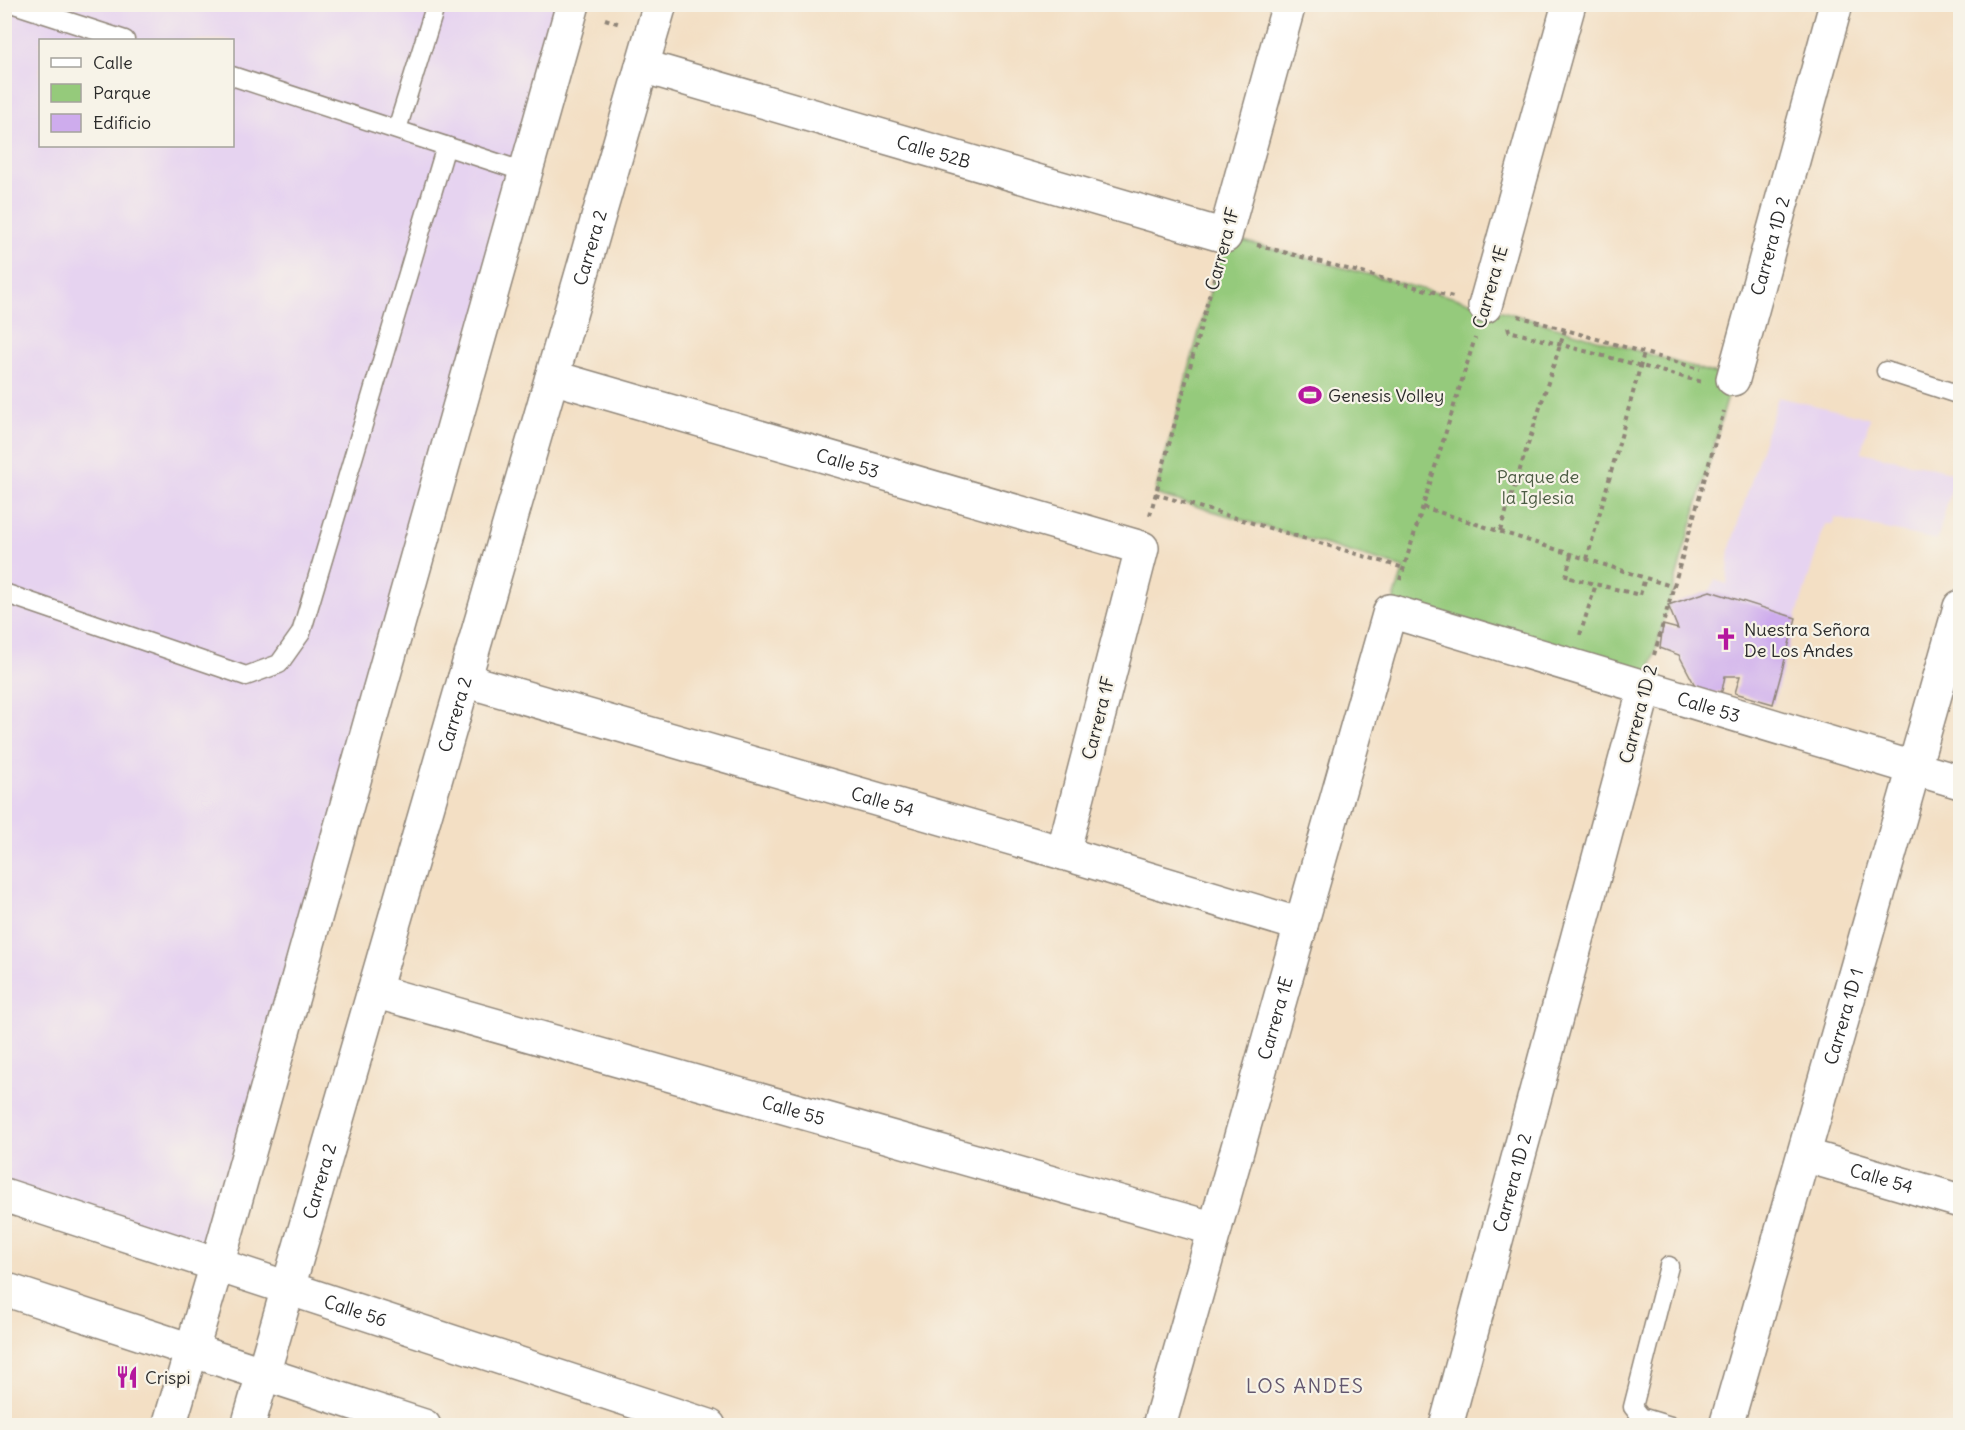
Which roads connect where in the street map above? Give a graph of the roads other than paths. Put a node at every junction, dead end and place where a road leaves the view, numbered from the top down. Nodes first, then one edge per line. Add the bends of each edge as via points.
1 (14, 4) edge
2 (436, 4) edge
3 (1289, 4) edge
4 (1569, 4) edge
5 (1836, 4) edge
6 (572, 7) edge
7 (656, 19) edge
8 (122, 39) edge
9 (642, 66) junction
10 (234, 77) edge
11 (397, 129) junction
12 (446, 146) junction
13 (525, 171) junction
14 (1225, 236) joint
15 (1496, 314) road end
16 (1886, 371) dead end
17 (552, 377) junction
18 (1720, 381) road end
19 (1960, 395) edge
20 (1142, 548) joint
21 (4, 593) edge
22 (1960, 608) edge
23 (1390, 611) joint
24 (464, 680) junction
25 (1645, 687) junction
26 (1915, 768) junction
27 (1960, 782) edge
28 (1063, 853) junction
29 (1300, 925) junction
30 (374, 992) junction
31 (1804, 1155) junction
32 (4, 1195) edge
33 (1960, 1201) edge
34 (1215, 1229) junction
35 (215, 1265) junction
36 (1669, 1266) dead end
37 (288, 1287) junction
38 (4, 1289) edge
39 (191, 1350) junction
40 (263, 1373) junction
41 (169, 1425) edge
42 (248, 1425) edge
43 (424, 1425) edge
44 (709, 1425) edge
45 (1159, 1425) edge
46 (1446, 1425) edge
47 (1671, 1425) edge
48 (1726, 1425) edge

1 - 8 lane
2 - 11 lane
3 - 14 street, Carrera 1F
4 - 15 street, Carrera 1E
5 - 18 street, Carrera 1D 2
6 - 13 street
7 - 9 street, Carrera 2
9 - 14 street, Calle 52B
9 - 17 street, Carrera 2
10 - 11 lane
11 - 12 lane
12 - 13 lane
12 - 21 lane via 301,633 279,664 246,676
13 - 35 street
16 - 19 lane
17 - 20 street, Calle 53
17 - 24 street, Carrera 2
20 - 28 street, Carrera 1F
22 - 26 street, Carrera 1D 1
23 - 25 street, Calle 53
23 - 29 street, Carrera 1E
24 - 28 street, Calle 54
24 - 30 street, Carrera 2
25 - 26 street, Calle 53
25 - 46 street, Carrera 1D 2
26 - 27 street, Calle 53
26 - 31 street, Carrera 1D 1
28 - 29 street, Calle 54
29 - 34 street, Carrera 1E
30 - 34 street, Calle 55
30 - 37 street, Carrera 2
31 - 33 street, Calle 54
31 - 48 street, Carrera 1D 1
32 - 35 street, Calle 56
34 - 45 street, Carrera 1E
35 - 37 street, Calle 56
35 - 39 street
36 - 47 lane via 1633,1407 1641,1417
37 - 40 street, Carrera 2
37 - 44 street, Calle 56
38 - 39 street
39 - 40 street
39 - 41 street
40 - 42 street, Carrera 2
40 - 43 street

